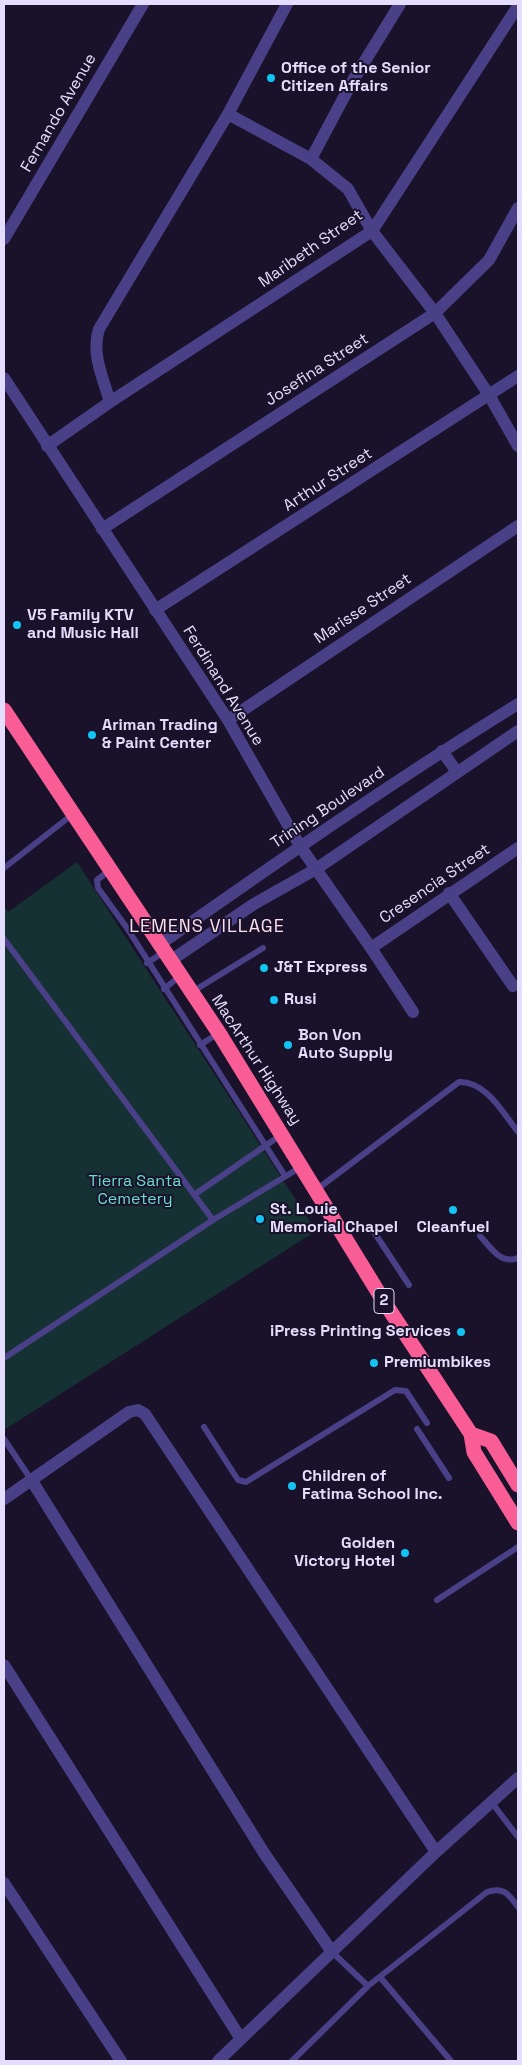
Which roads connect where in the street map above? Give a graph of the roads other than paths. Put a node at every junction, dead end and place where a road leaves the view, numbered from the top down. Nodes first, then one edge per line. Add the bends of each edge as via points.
1 (142, 4) edge
2 (287, 4) edge
3 (400, 4) edge
4 (518, 6) edge
5 (228, 114) junction
6 (312, 159) junction
7 (518, 208) edge
8 (372, 231) junction
9 (4, 239) edge
10 (435, 312) junction
11 (518, 376) edge
12 (4, 378) edge
13 (489, 395) junction
14 (110, 402) junction
15 (48, 446) junction
16 (518, 446) edge
17 (518, 526) edge
18 (102, 529) junction
19 (155, 610) junction
20 (518, 704) edge
21 (4, 710) edge
22 (228, 720) junction
23 (518, 731) edge
24 (442, 751) junction
25 (457, 772) junction
26 (74, 813) junction
27 (300, 846) junction
28 (518, 848) edge
29 (4, 868) edge
30 (110, 870) junction
31 (316, 870) junction
32 (449, 893) junction
33 (4, 939) edge
34 (263, 948) dead end
35 (371, 948) junction
36 (164, 953) junction
37 (147, 963) junction
38 (180, 976) junction
39 (512, 986) dead end
40 (164, 989) junction
41 (191, 992) junction
42 (413, 1012) dead end
43 (219, 1033) junction
44 (200, 1045) junction
45 (518, 1132) edge
46 (282, 1134) junction
47 (266, 1146) junction
48 (302, 1166) junction
49 (286, 1176) junction
50 (316, 1190) junction
51 (194, 1195) junction
52 (212, 1220) junction
53 (374, 1232) dead end
54 (480, 1236) dead end
55 (518, 1258) edge
56 (409, 1285) dead end
57 (4, 1358) edge
58 (426, 1423) dead end
59 (204, 1427) dead end
60 (417, 1429) dead end
61 (471, 1434) junction
62 (4, 1439) edge
63 (448, 1478) dead end
64 (32, 1481) junction
65 (518, 1485) edge
66 (4, 1499) edge
67 (518, 1523) edge
68 (518, 1547) edge
69 (437, 1600) dead end
70 (4, 1664) edge
71 (518, 1778) edge
72 (492, 1803) junction
73 (518, 1837) edge
74 (436, 1852) junction
75 (4, 1884) edge
76 (518, 1908) edge
77 (332, 1952) junction
78 (380, 1977) junction
79 (368, 1986) junction
80 (241, 2039) junction
81 (122, 2061) edge
82 (218, 2061) edge
83 (292, 2061) edge
84 (451, 2061) edge

1 - 9 street, Fernando Avenue
2 - 5 street
3 - 6 street via 352,82
4 - 8 street, Maribeth Street
5 - 6 street
5 - 14 street via 99,328 95,340 96,354
6 - 8 street via 348,189
7 - 10 street, Josefina Street via 489,260
8 - 10 street
8 - 14 street, Maribeth Street
10 - 13 street
10 - 18 street, Josefina Street
11 - 13 street, Arthur Street
12 - 15 street, Ferdinand Avenue
13 - 16 street
13 - 19 street, Arthur Street
14 - 15 street, Maribeth Street
15 - 18 street, Ferdinand Avenue
17 - 22 street, Marisse Street
18 - 19 street, Ferdinand Avenue
19 - 22 street, Ferdinand Avenue
20 - 24 street, Trining Boulevard
21 - 26 highway, MacArthur Highway / 2
22 - 27 street, Ferdinand Avenue
23 - 25 street
24 - 25 street
24 - 27 street, Trining Boulevard
25 - 31 street
26 - 29 lane
26 - 30 highway, MacArthur Highway / 2
27 - 31 street, Ferdinand Avenue
27 - 36 street, Trining Boulevard
28 - 32 street, Cresencia Street
30 - 36 highway, MacArthur Highway / 2
30 - 37 lane via 97,880 98,888
31 - 35 street, Ferdinand Avenue
31 - 36 street
32 - 35 street, Cresencia Street
32 - 39 street
33 - 51 lane
34 - 41 lane
35 - 42 street, Ferdinand Avenue
36 - 37 lane
36 - 38 highway, MacArthur Highway / 2
37 - 40 lane
38 - 40 lane
38 - 41 highway, MacArthur Highway / 2
40 - 44 lane
41 - 43 highway, MacArthur Highway / 2
43 - 44 lane
43 - 46 highway, MacArthur Highway / 2
44 - 47 lane
45 - 50 lane via 482,1087 469,1081 459,1082
46 - 47 lane
46 - 48 highway, MacArthur Highway / 2
47 - 49 lane
47 - 51 lane
48 - 49 lane
48 - 50 highway, MacArthur Highway / 2
49 - 52 lane
50 - 61 highway, MacArthur Highway / 2
51 - 52 lane
52 - 57 lane
53 - 56 lane
54 - 55 lane via 502,1259 512,1261
58 - 59 lane via 406,1391 395,1390 246,1482 238,1480
60 - 63 lane
61 - 65 highway via 491,1441
61 - 67 highway, MacArthur Highway / 2 via 474,1452
62 - 64 lane
64 - 66 street
64 - 74 street via 128,1412 138,1410 145,1414
64 - 77 street via 264,1853
68 - 69 lane
70 - 80 street
71 - 72 street
72 - 73 lane
72 - 74 street
74 - 77 street
75 - 81 street
76 - 78 lane via 503,1890 487,1892
77 - 79 lane
77 - 80 street
78 - 79 lane
78 - 84 lane
79 - 83 lane
80 - 82 street

